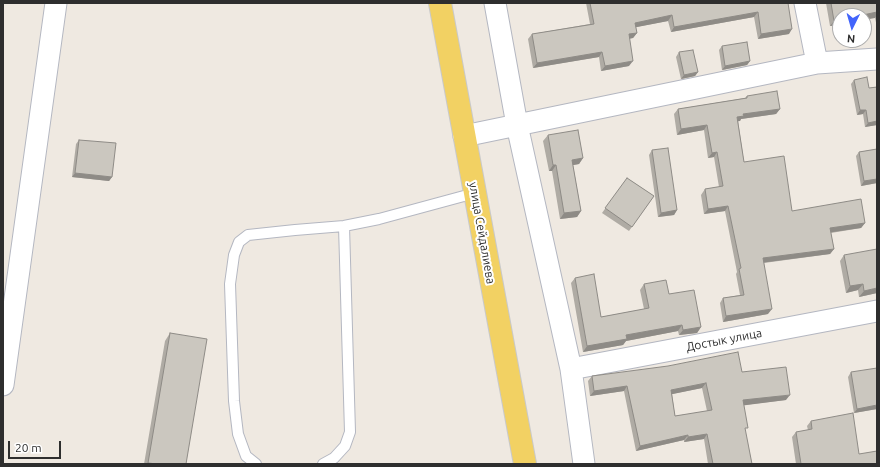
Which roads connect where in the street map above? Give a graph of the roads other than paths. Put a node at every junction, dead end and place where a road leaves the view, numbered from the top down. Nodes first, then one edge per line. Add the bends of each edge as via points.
1 (56, 3) edge
2 (440, 3) edge
3 (495, 3) edge
4 (805, 3) edge
5 (877, 59) edge
6 (817, 63) junction
7 (517, 125) junction
8 (464, 136) junction
9 (475, 192) junction
10 (344, 226) junction
11 (877, 311) edge
12 (571, 369) junction
13 (3, 385) edge
14 (256, 464) edge
15 (323, 464) edge
16 (525, 464) edge
17 (584, 464) edge

1 - 13 street
2 - 8 main road, улица Сейдалиева
3 - 7 street
4 - 6 street
5 - 6 street
6 - 7 street
7 - 8 street
7 - 12 street
8 - 9 main road, улица Сейдалиева
9 - 10 lane
9 - 16 main road, улица Сейдалиева
10 - 14 lane via 248,235 239,242 234,255 230,284 234,401 238,434 246,456
10 - 15 lane via 350,432 345,446 334,458
11 - 12 street, Достык улица
12 - 17 street

